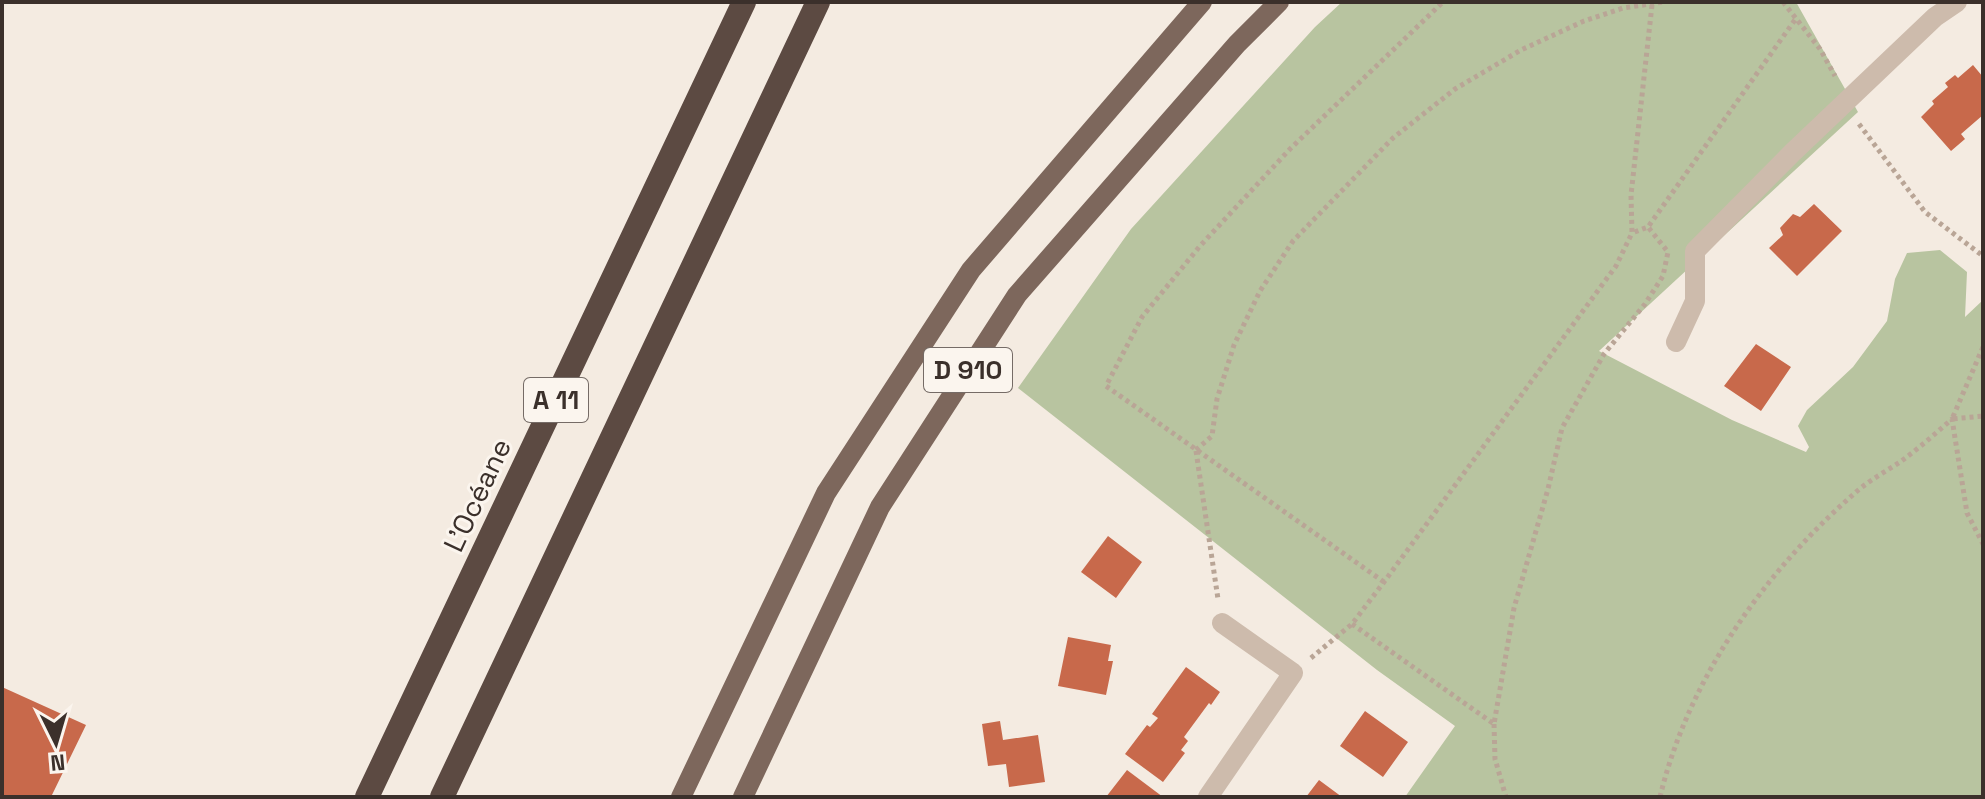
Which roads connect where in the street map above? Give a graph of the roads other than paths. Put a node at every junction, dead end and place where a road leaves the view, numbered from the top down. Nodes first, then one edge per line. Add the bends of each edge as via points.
1 (744, 2) edge
2 (818, 2) edge
3 (1202, 2) edge
4 (1279, 2) edge
5 (1957, 2) edge
6 (1676, 342) dead end
7 (1222, 623) road end
8 (367, 797) edge
9 (442, 797) edge
10 (681, 797) edge
11 (743, 797) edge
12 (1208, 797) edge

1 - 8 highway, L’Océane / A 11
2 - 9 highway, A 11
3 - 10 main road, D 910 via 963,283 826,493
4 - 11 main road, D 910 via 1017,295 880,507
5 - 6 street via 1847,100 1695,251 1695,301
7 - 12 street via 1293,673

